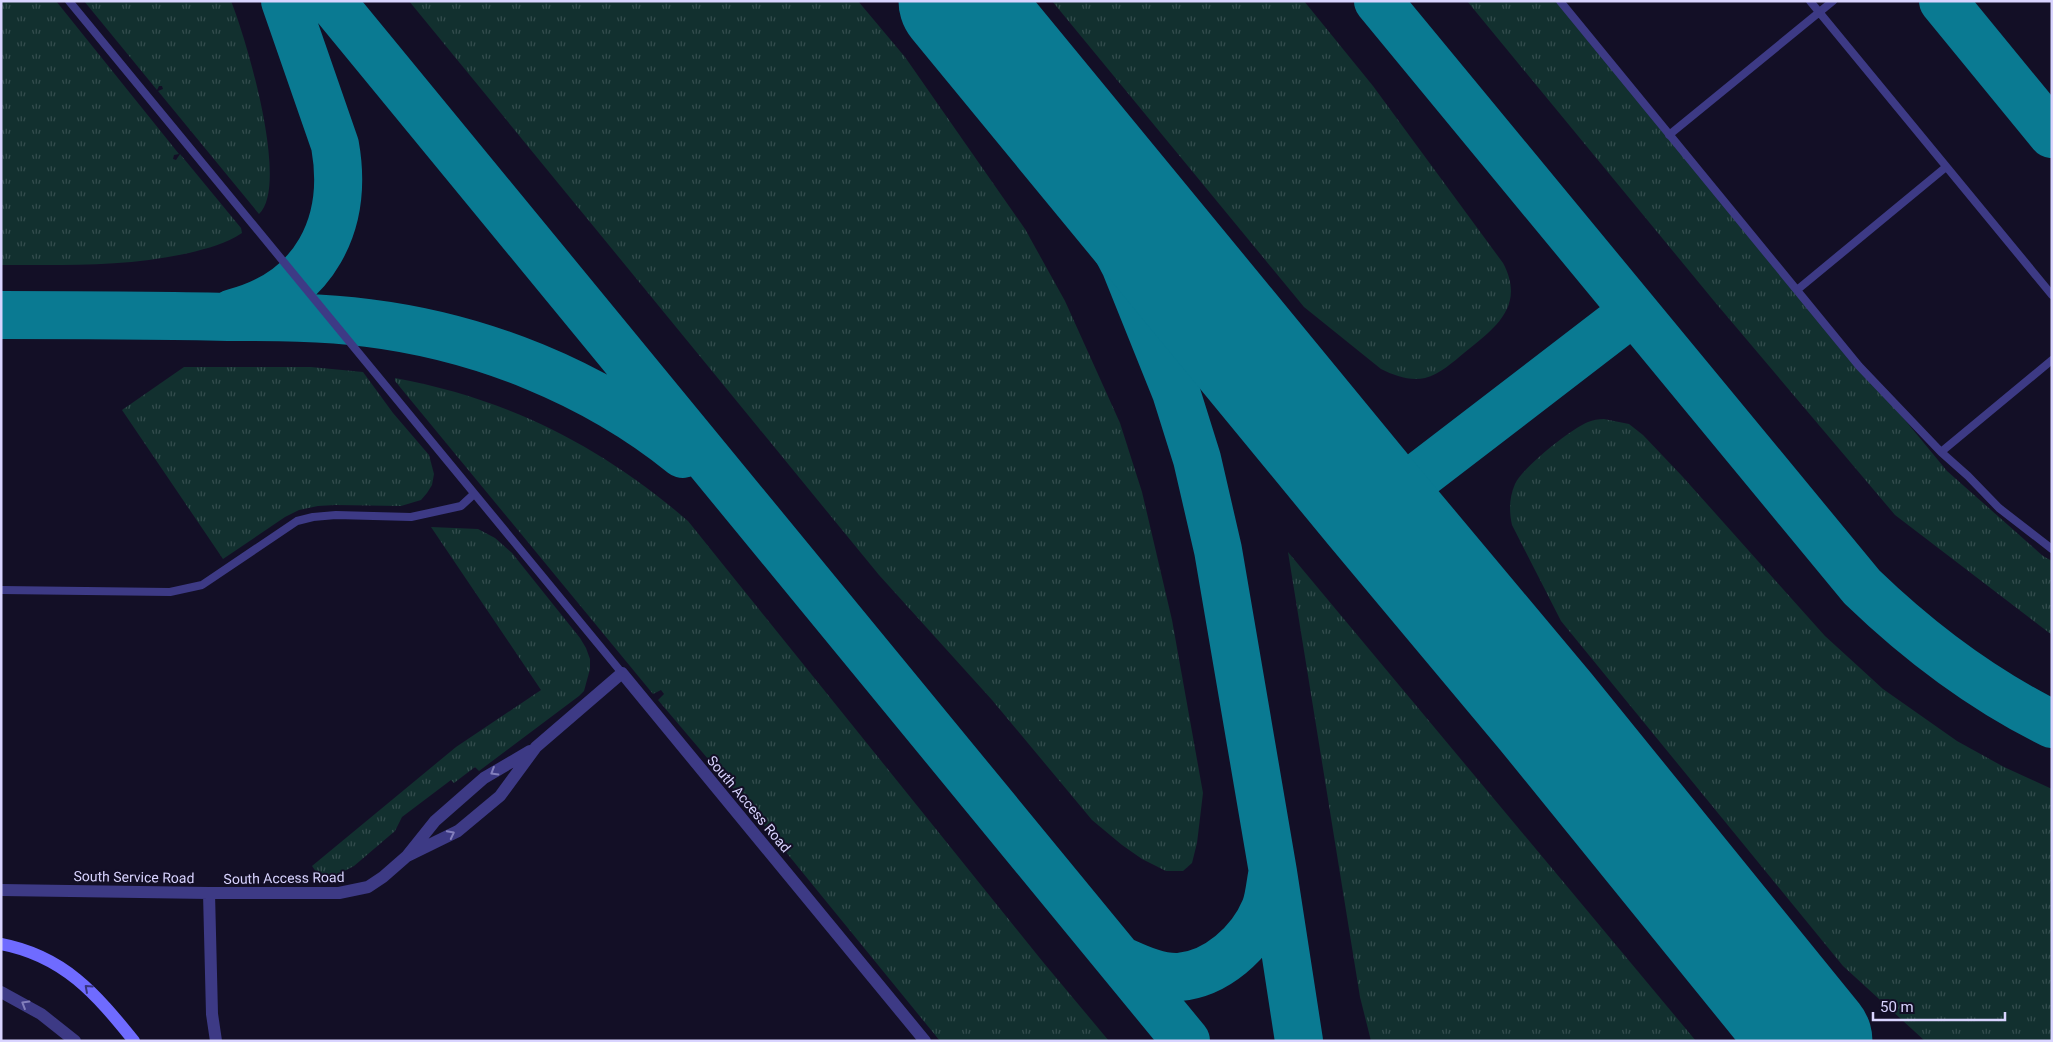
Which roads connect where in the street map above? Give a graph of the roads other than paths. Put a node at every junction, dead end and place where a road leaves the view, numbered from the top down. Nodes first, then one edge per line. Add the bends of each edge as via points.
1 (69, 1) edge
2 (1560, 1) edge
3 (1810, 1) edge
4 (1833, 1) edge
5 (1819, 12) junction
6 (1669, 135) junction
7 (1946, 167) junction
8 (1797, 290) junction
9 (2052, 294) edge
10 (2052, 360) edge
11 (1941, 452) junction
12 (474, 494) junction
13 (2052, 549) edge
14 (1, 590) edge
15 (622, 673) junction
16 (536, 747) junction
17 (407, 856) junction
18 (1, 890) edge
19 (209, 893) junction
20 (1, 944) edge
21 (1, 992) edge
22 (75, 1041) edge
23 (134, 1041) edge
24 (216, 1041) edge
25 (925, 1041) edge

1 - 12 lane
2 - 6 lane
3 - 5 lane
4 - 5 lane
5 - 6 lane
5 - 7 lane
6 - 8 lane
7 - 8 lane
7 - 9 lane
8 - 11 lane
10 - 11 lane
11 - 13 lane via 1999,508
12 - 14 lane via 461,506 411,517 336,515 296,521 202,585 170,592
12 - 15 lane
15 - 16 street, South Access Road
15 - 25 street, South Access Road
16 -> 17 street, South Access Road via 484,778 436,821
17 -> 16 street, South Access Road via 458,831 500,796
17 - 19 street, South Access Road via 368,887 354,891
18 - 19 street, South Service Road
19 - 24 street, South Service Road via 212,1014
23 -> 20 street via 100,999 72,975 25,950
22 -> 21 street via 41,1014

